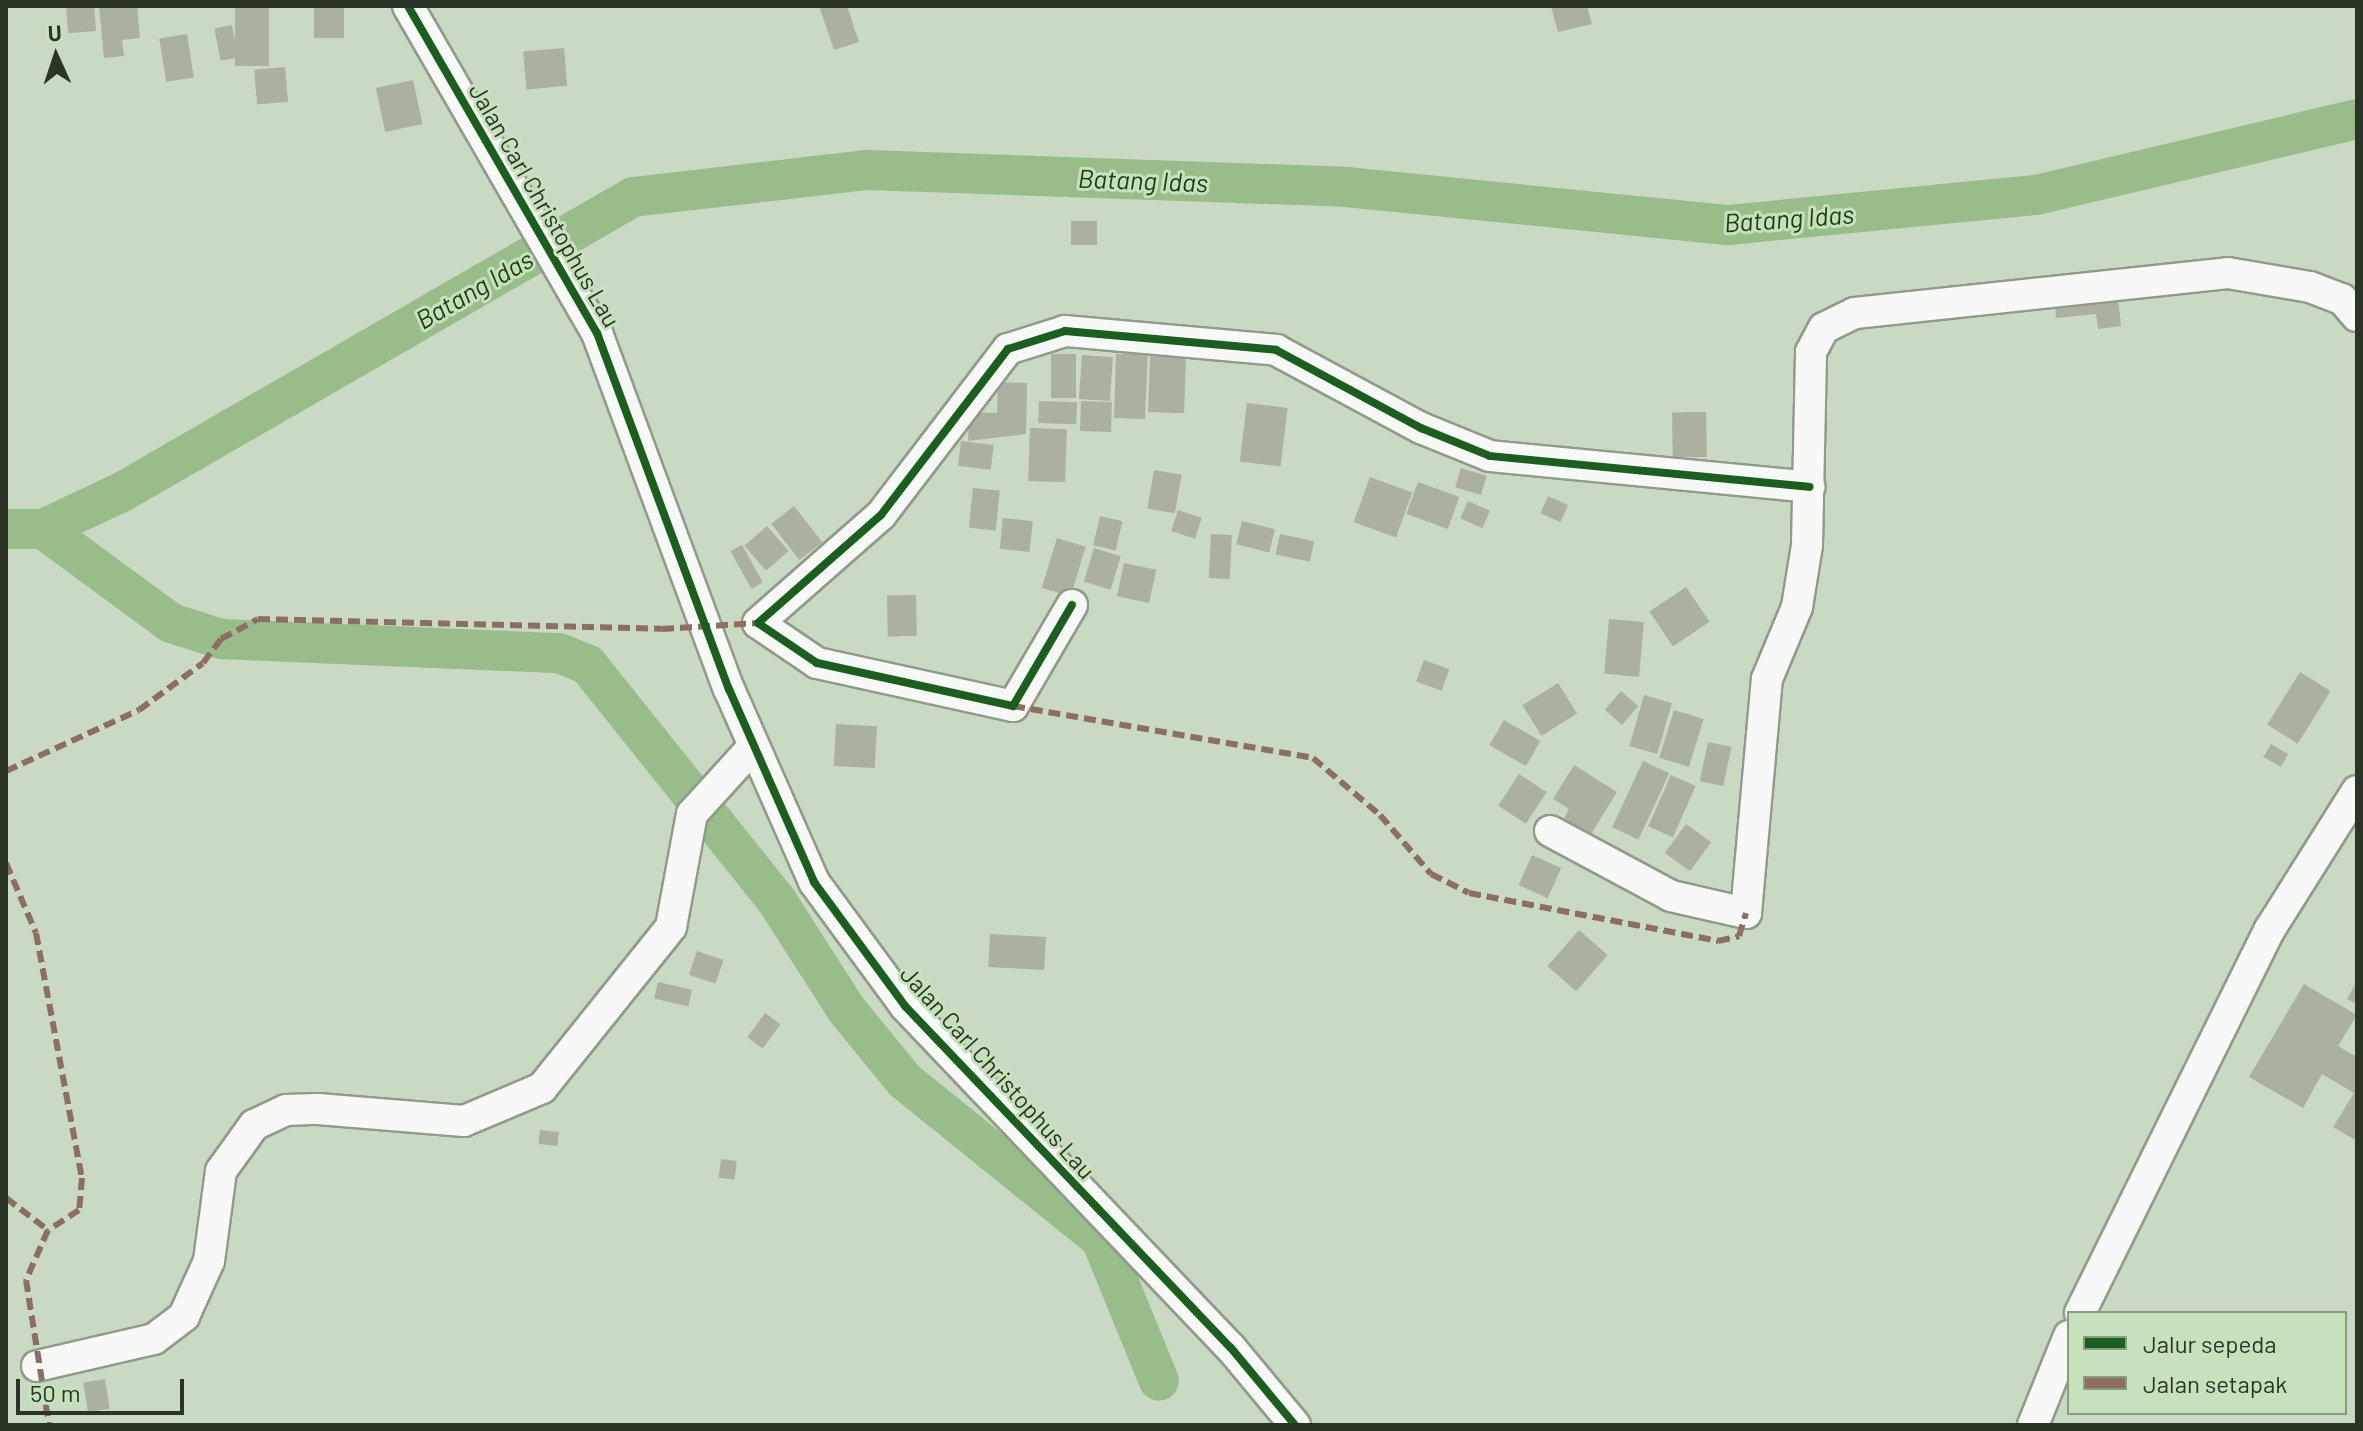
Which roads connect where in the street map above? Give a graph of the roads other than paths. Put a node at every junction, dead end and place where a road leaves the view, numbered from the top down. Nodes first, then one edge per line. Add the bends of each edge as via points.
1 (408, 6) edge
2 (2357, 316) edge
3 (1810, 487) junction
4 (1072, 605) dead end
5 (753, 747) junction
6 (2357, 791) edge
7 (1550, 831) dead end
8 (2081, 1311) edge
9 (2067, 1341) edge
10 (37, 1366) dead end
11 (1295, 1425) edge
12 (2033, 1425) edge

1 - 5 street, Jalan Carl Christophus Lau via 597,333
2 - 3 street via 2342,299 2310,287 2228,273 1855,313 1824,328 1811,352
3 - 4 street via 1490,456 1421,428 1276,350 1065,331 1008,349 881,515 758,623 817,663 1013,706
3 - 7 street via 1797,607 1767,679 1746,913 1671,896
5 - 10 street via 698,806 671,927 542,1088 464,1121 318,1109 286,1110 254,1125 221,1171 209,1261 184,1316 154,1339
5 - 11 street, Jalan Carl Christophus Lau via 814,882 905,1006 1231,1348
6 - 8 street via 2270,929
9 - 12 street

